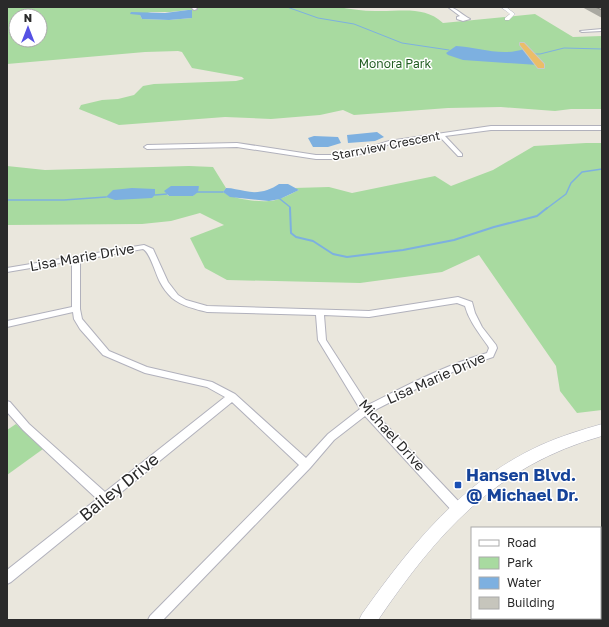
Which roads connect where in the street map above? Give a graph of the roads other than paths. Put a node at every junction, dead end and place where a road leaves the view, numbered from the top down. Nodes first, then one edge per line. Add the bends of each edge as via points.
1 (450, 7) edge
2 (503, 7) edge
3 (463, 17) dead end
4 (507, 19) dead end
5 (602, 30) edge
6 (582, 31) dead end
7 (522, 44) dead end
8 (541, 66) dead end
9 (602, 128) edge
10 (441, 135) junction
11 (147, 147) dead end
12 (460, 155) dead end
13 (76, 259) junction
14 (7, 270) edge
15 (76, 310) junction
16 (320, 312) junction
17 (7, 324) edge
18 (232, 397) junction
19 (7, 405) edge
20 (366, 410) junction
21 (601, 431) edge
22 (306, 465) junction
23 (105, 499) junction
24 (458, 509) junction
25 (7, 578) edge
26 (154, 620) edge
27 (368, 620) edge

1 - 3 street
2 - 4 street via 512,14
5 - 6 street
7 - 8 highway
9 - 10 street, Starrview Crescent via 499,127
10 - 11 street, Starrview Crescent via 389,143 336,157 316,157 237,145
10 - 12 street
13 - 14 street, Lisa Marie Drive
13 - 15 street
13 - 16 street, Lisa Marie Drive via 144,247 151,252 168,289 181,302 194,307
15 - 17 street
15 - 18 street via 83,327 106,353 145,370 209,384
16 - 20 street, Michael Drive via 322,340
16 - 20 street, Lisa Marie Drive via 370,314 458,300 469,304 479,328 492,345 490,355 417,384
18 - 22 street
18 - 23 street, Bailey Drive
19 - 23 street via 26,427
20 - 22 street, Lisa Marie Drive via 330,437
20 - 24 street, Michael Drive
21 - 24 street via 559,444 515,466
22 - 26 street, Lisa Marie Drive
23 - 25 street, Bailey Drive
24 - 27 street via 410,561

